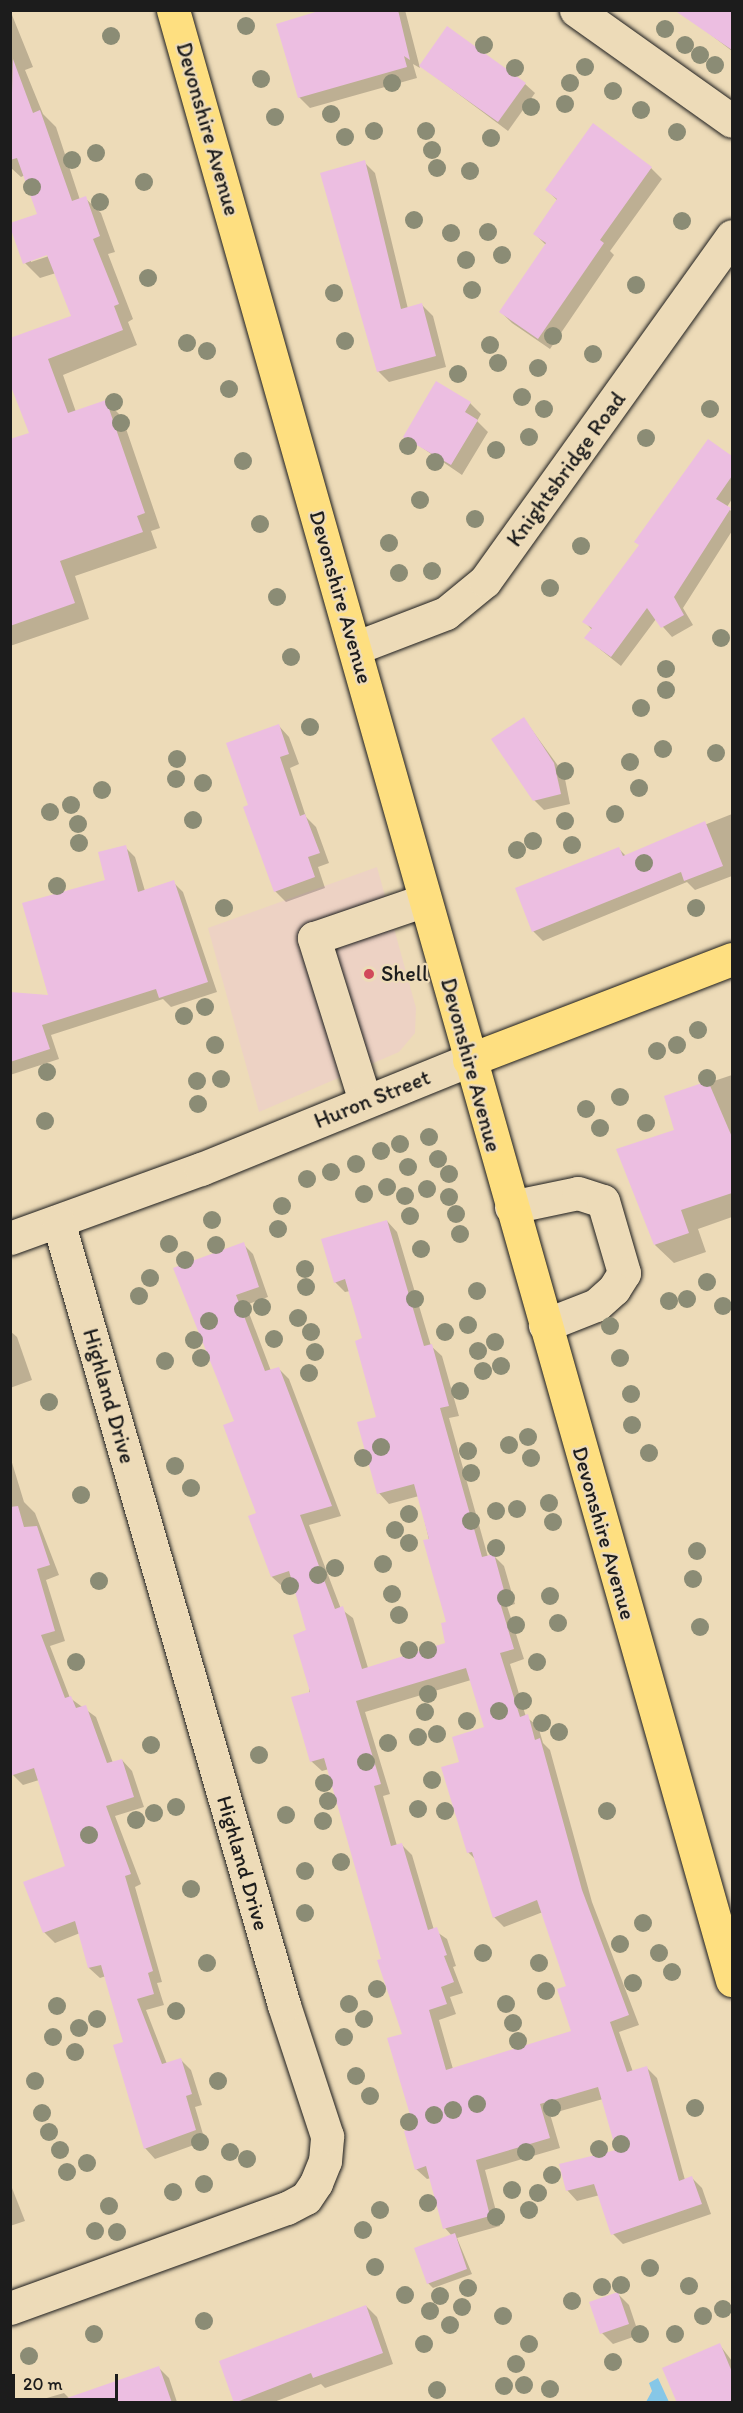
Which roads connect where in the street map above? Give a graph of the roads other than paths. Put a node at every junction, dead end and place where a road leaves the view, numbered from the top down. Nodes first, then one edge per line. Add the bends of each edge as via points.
1 (174, 10) edge
2 (576, 10) edge
3 (732, 121) edge
4 (732, 236) edge
5 (355, 648) junction
6 (425, 900) junction
7 (732, 959) edge
8 (469, 1060) junction
9 (365, 1101) junction
10 (511, 1207) junction
11 (58, 1221) junction
12 (10, 1238) edge
13 (545, 1325) junction
14 (732, 1980) edge
15 (10, 2308) edge

1 - 5 main road, Devonshire Avenue
2 - 3 street
4 - 5 street, Knightsbridge Road via 485,581 446,613
5 - 6 main road, Devonshire Avenue
6 - 8 main road, Devonshire Avenue
6 - 9 street via 314,938
7 - 8 main road, Huron Street
8 - 9 street, Huron Street
8 - 10 main road, Devonshire Avenue
9 - 11 street, Huron Street via 201,1169
10 - 13 main road, Devonshire Avenue
10 - 13 street via 578,1193 603,1201 624,1273 614,1289 596,1305
11 - 12 street, Huron Street
11 - 15 street, Highland Drive via 284,2005 327,2136 325,2161 306,2198
13 - 14 main road, Devonshire Avenue

